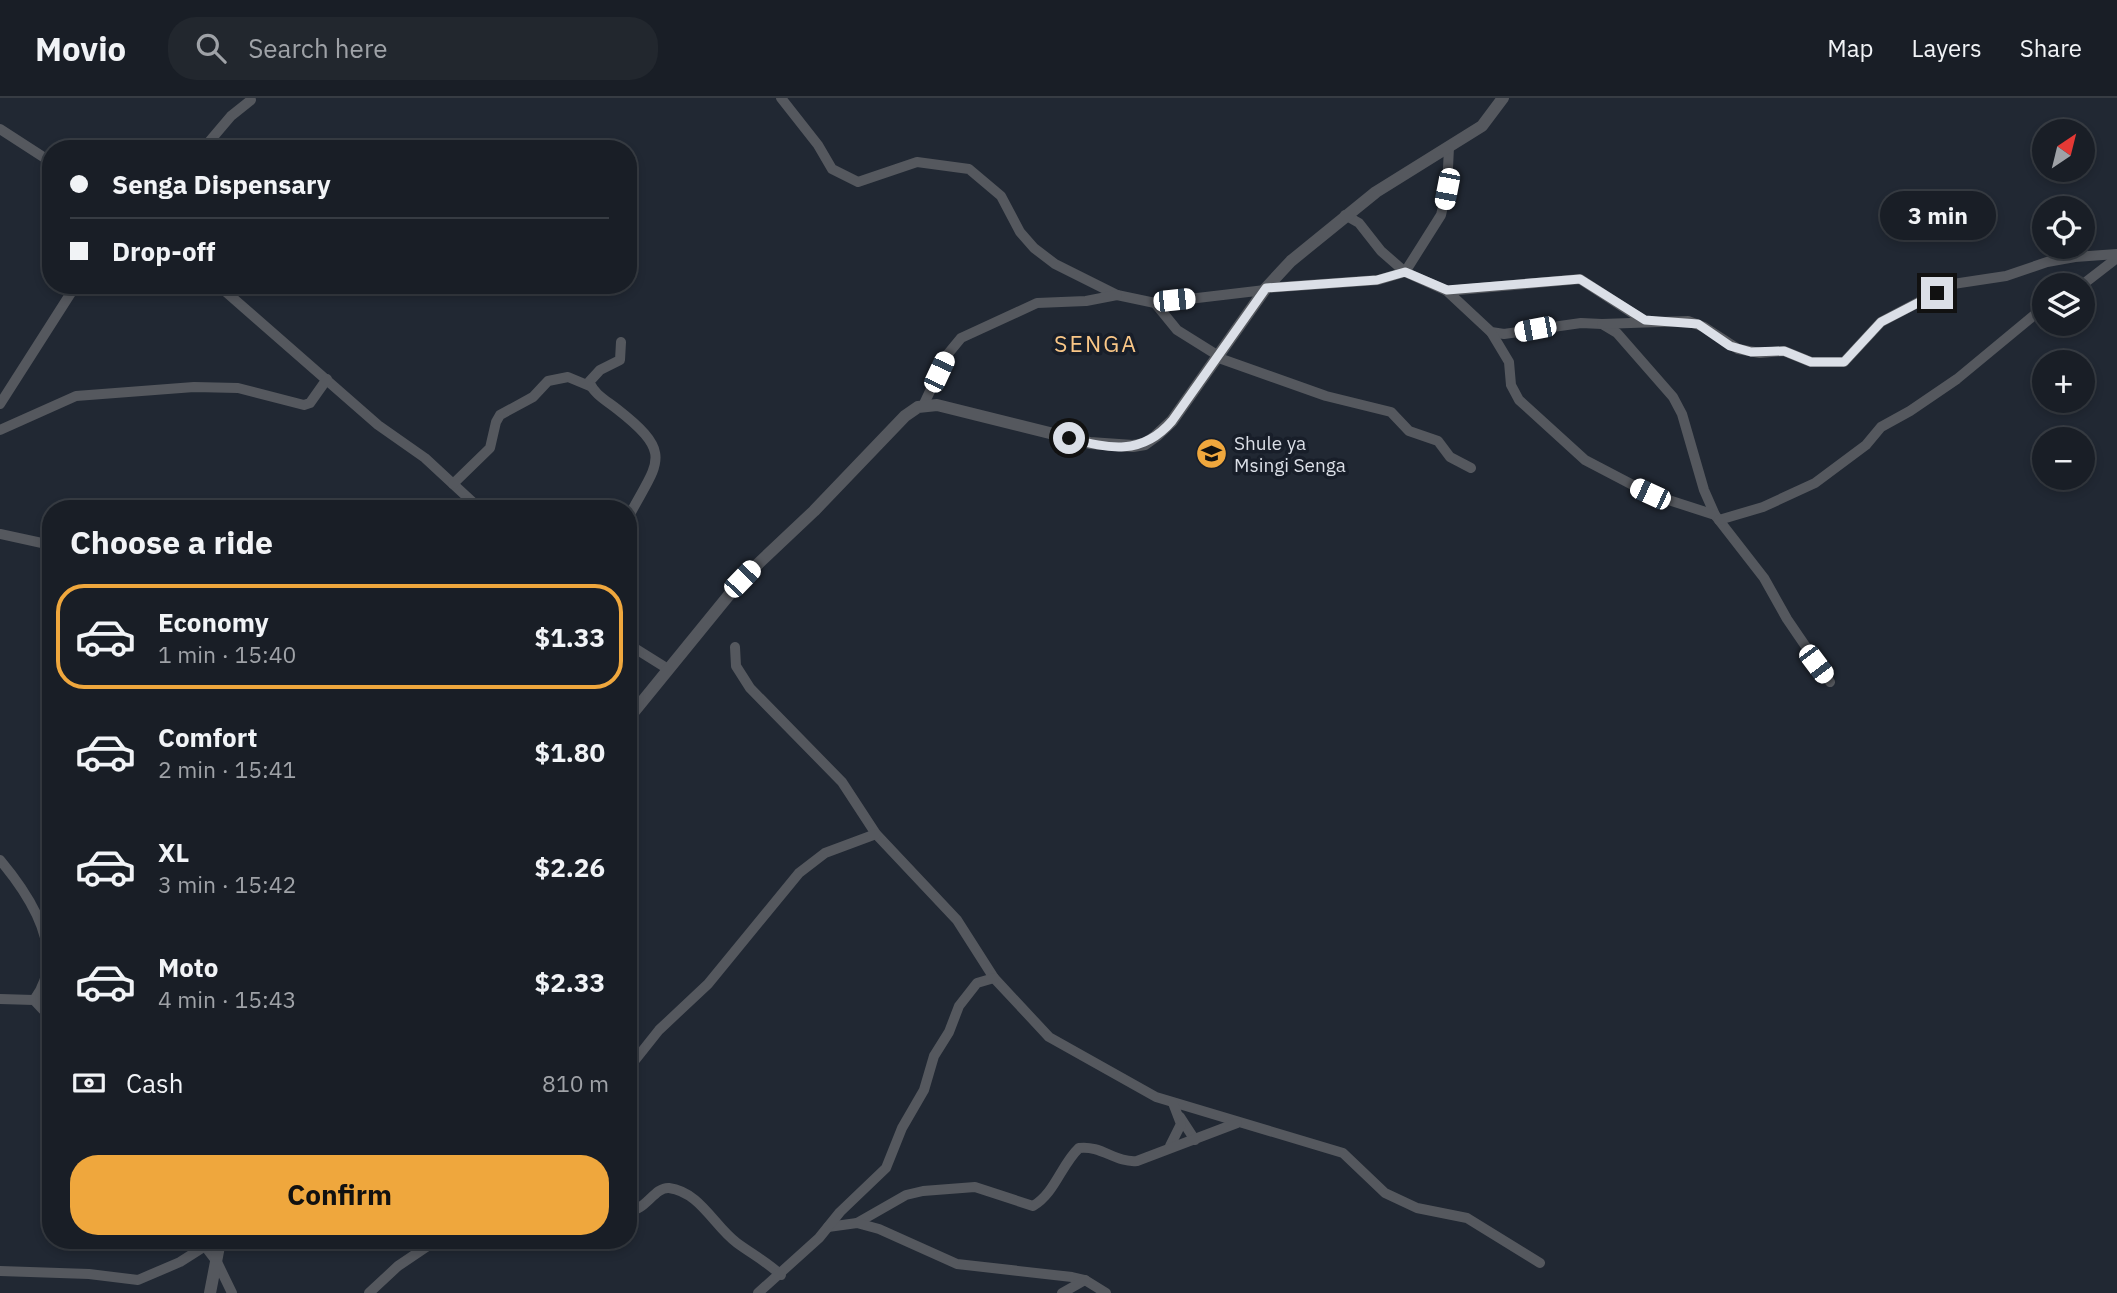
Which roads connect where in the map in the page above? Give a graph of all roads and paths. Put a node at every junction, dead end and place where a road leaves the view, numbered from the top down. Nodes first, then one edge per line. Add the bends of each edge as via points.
1 (781, 98) edge
2 (1503, 98) edge
3 (251, 100) dead end
4 (0, 129) edge
5 (211, 140) edge
6 (1449, 148) junction
7 (42, 156) edge
8 (1345, 215) junction
9 (2117, 256) edge
10 (1405, 272) junction
11 (2095, 274) edge
12 (1265, 289) junction
13 (1447, 290) junction
14 (70, 294) edge
15 (228, 294) edge
16 (1116, 295) junction
17 (1155, 303) junction
18 (2032, 317) edge
19 (1645, 320) junction
20 (1602, 324) junction
21 (1491, 332) junction
22 (621, 342) dead end
23 (1217, 356) junction
24 (327, 379) junction
25 (592, 387) junction
26 (0, 404) edge
27 (923, 406) junction
28 (0, 430) edge
29 (1471, 468) dead end
30 (453, 484) junction
31 (470, 500) edge
32 (637, 503) edge
33 (1717, 517) junction
34 (0, 534) edge
35 (42, 543) edge
36 (735, 647) dead end
37 (637, 650) edge
38 (668, 669) junction
39 (1830, 682) dead end
40 (637, 708) edge
41 (876, 834) junction
42 (0, 860) edge
43 (42, 933) edge
44 (994, 978) junction
45 (42, 985) edge
46 (0, 999) edge
47 (34, 1000) junction
48 (42, 1007) edge
49 (637, 1058) edge
50 (1173, 1104) junction
51 (1179, 1116) junction
52 (1237, 1123) junction
53 (1195, 1140) junction
54 (1170, 1146) junction
55 (637, 1210) edge
56 (857, 1223) junction
57 (827, 1227) junction
58 (197, 1249) edge
59 (209, 1249) edge
60 (219, 1249) edge
61 (423, 1249) edge
62 (217, 1262) junction
63 (1539, 1263) dead end
64 (0, 1270) edge
65 (781, 1275) junction
66 (1085, 1280) junction
67 (210, 1293) edge
68 (232, 1293) edge
69 (369, 1293) edge
70 (758, 1293) edge
71 (1062, 1293) edge
72 (1106, 1293) edge

1 - 16 street via 832,169 842,176 858,182 917,162 969,169 1001,196 1034,248
2 - 6 street via 1482,126
3 - 5 street
4 - 7 street
6 - 8 street
6 - 10 street via 1441,215
8 - 10 street via 1359,223
8 - 12 street
9 - 11 street
9 - 19 street via 2076,257 2007,276 1953,284 1881,322 1844,362 1811,362 1784,351 1751,352 1730,346 1698,324
10 - 12 street via 1377,280
10 - 13 street
12 - 17 street
12 - 23 street
13 - 19 street via 1580,279
13 - 21 street
14 - 26 street
15 - 24 street
16 - 17 street
16 - 27 street via 1086,302 1037,303 961,338 947,355
17 - 23 street via 1177,330
18 - 33 street via 1957,379 1881,427 1866,445 1815,483 1763,507
19 - 20 street
20 - 21 street
20 - 33 street via 1636,352 1673,397 1703,490
21 - 33 street via 1509,362 1511,385 1519,400 1585,460 1650,494
22 - 25 street via 620,360 595,373 589,382
23 - 27 street via 1172,421 1145,444 1090,443 937,405
23 - 29 street via 1326,396 1391,412 1409,431 1438,441 1450,457
24 - 28 street via 304,405 238,388 76,396
24 - 30 street
25 - 30 street via 568,377 548,381 533,397 500,415 490,448
25 - 32 street via 646,434 656,451 653,476
27 - 38 street via 905,416 768,552
30 - 31 street
33 - 39 street via 1764,578
34 - 35 street
36 - 41 street via 736,666 750,688 842,782
37 - 38 street
38 - 40 street
41 - 44 street via 957,920
41 - 49 street via 825,853 799,873 708,985 659,1030
42 - 43 street via 30,902
44 - 50 street via 1058,1043
44 - 57 street via 977,983 959,1006 886,1168
45 - 47 street
46 - 47 street
47 - 48 street
50 - 51 street
50 - 52 street
51 - 53 street
51 - 54 street via 1180,1129
52 - 53 street
52 - 63 street via 1343,1153 1385,1193 1436,1214 1467,1218
53 - 54 street
54 - 56 street via 1126,1162 1100,1149 1079,1148 1048,1194 1033,1206 975,1187 923,1191 906,1195
55 - 65 street via 661,1189 677,1191 696,1200 737,1243
56 - 57 street
56 - 66 street via 957,1264
57 - 65 street
58 - 64 street via 138,1280
59 - 62 street
60 - 62 street
61 - 69 street
62 - 67 street
62 - 68 street
65 - 70 street
66 - 71 street
66 - 72 street

